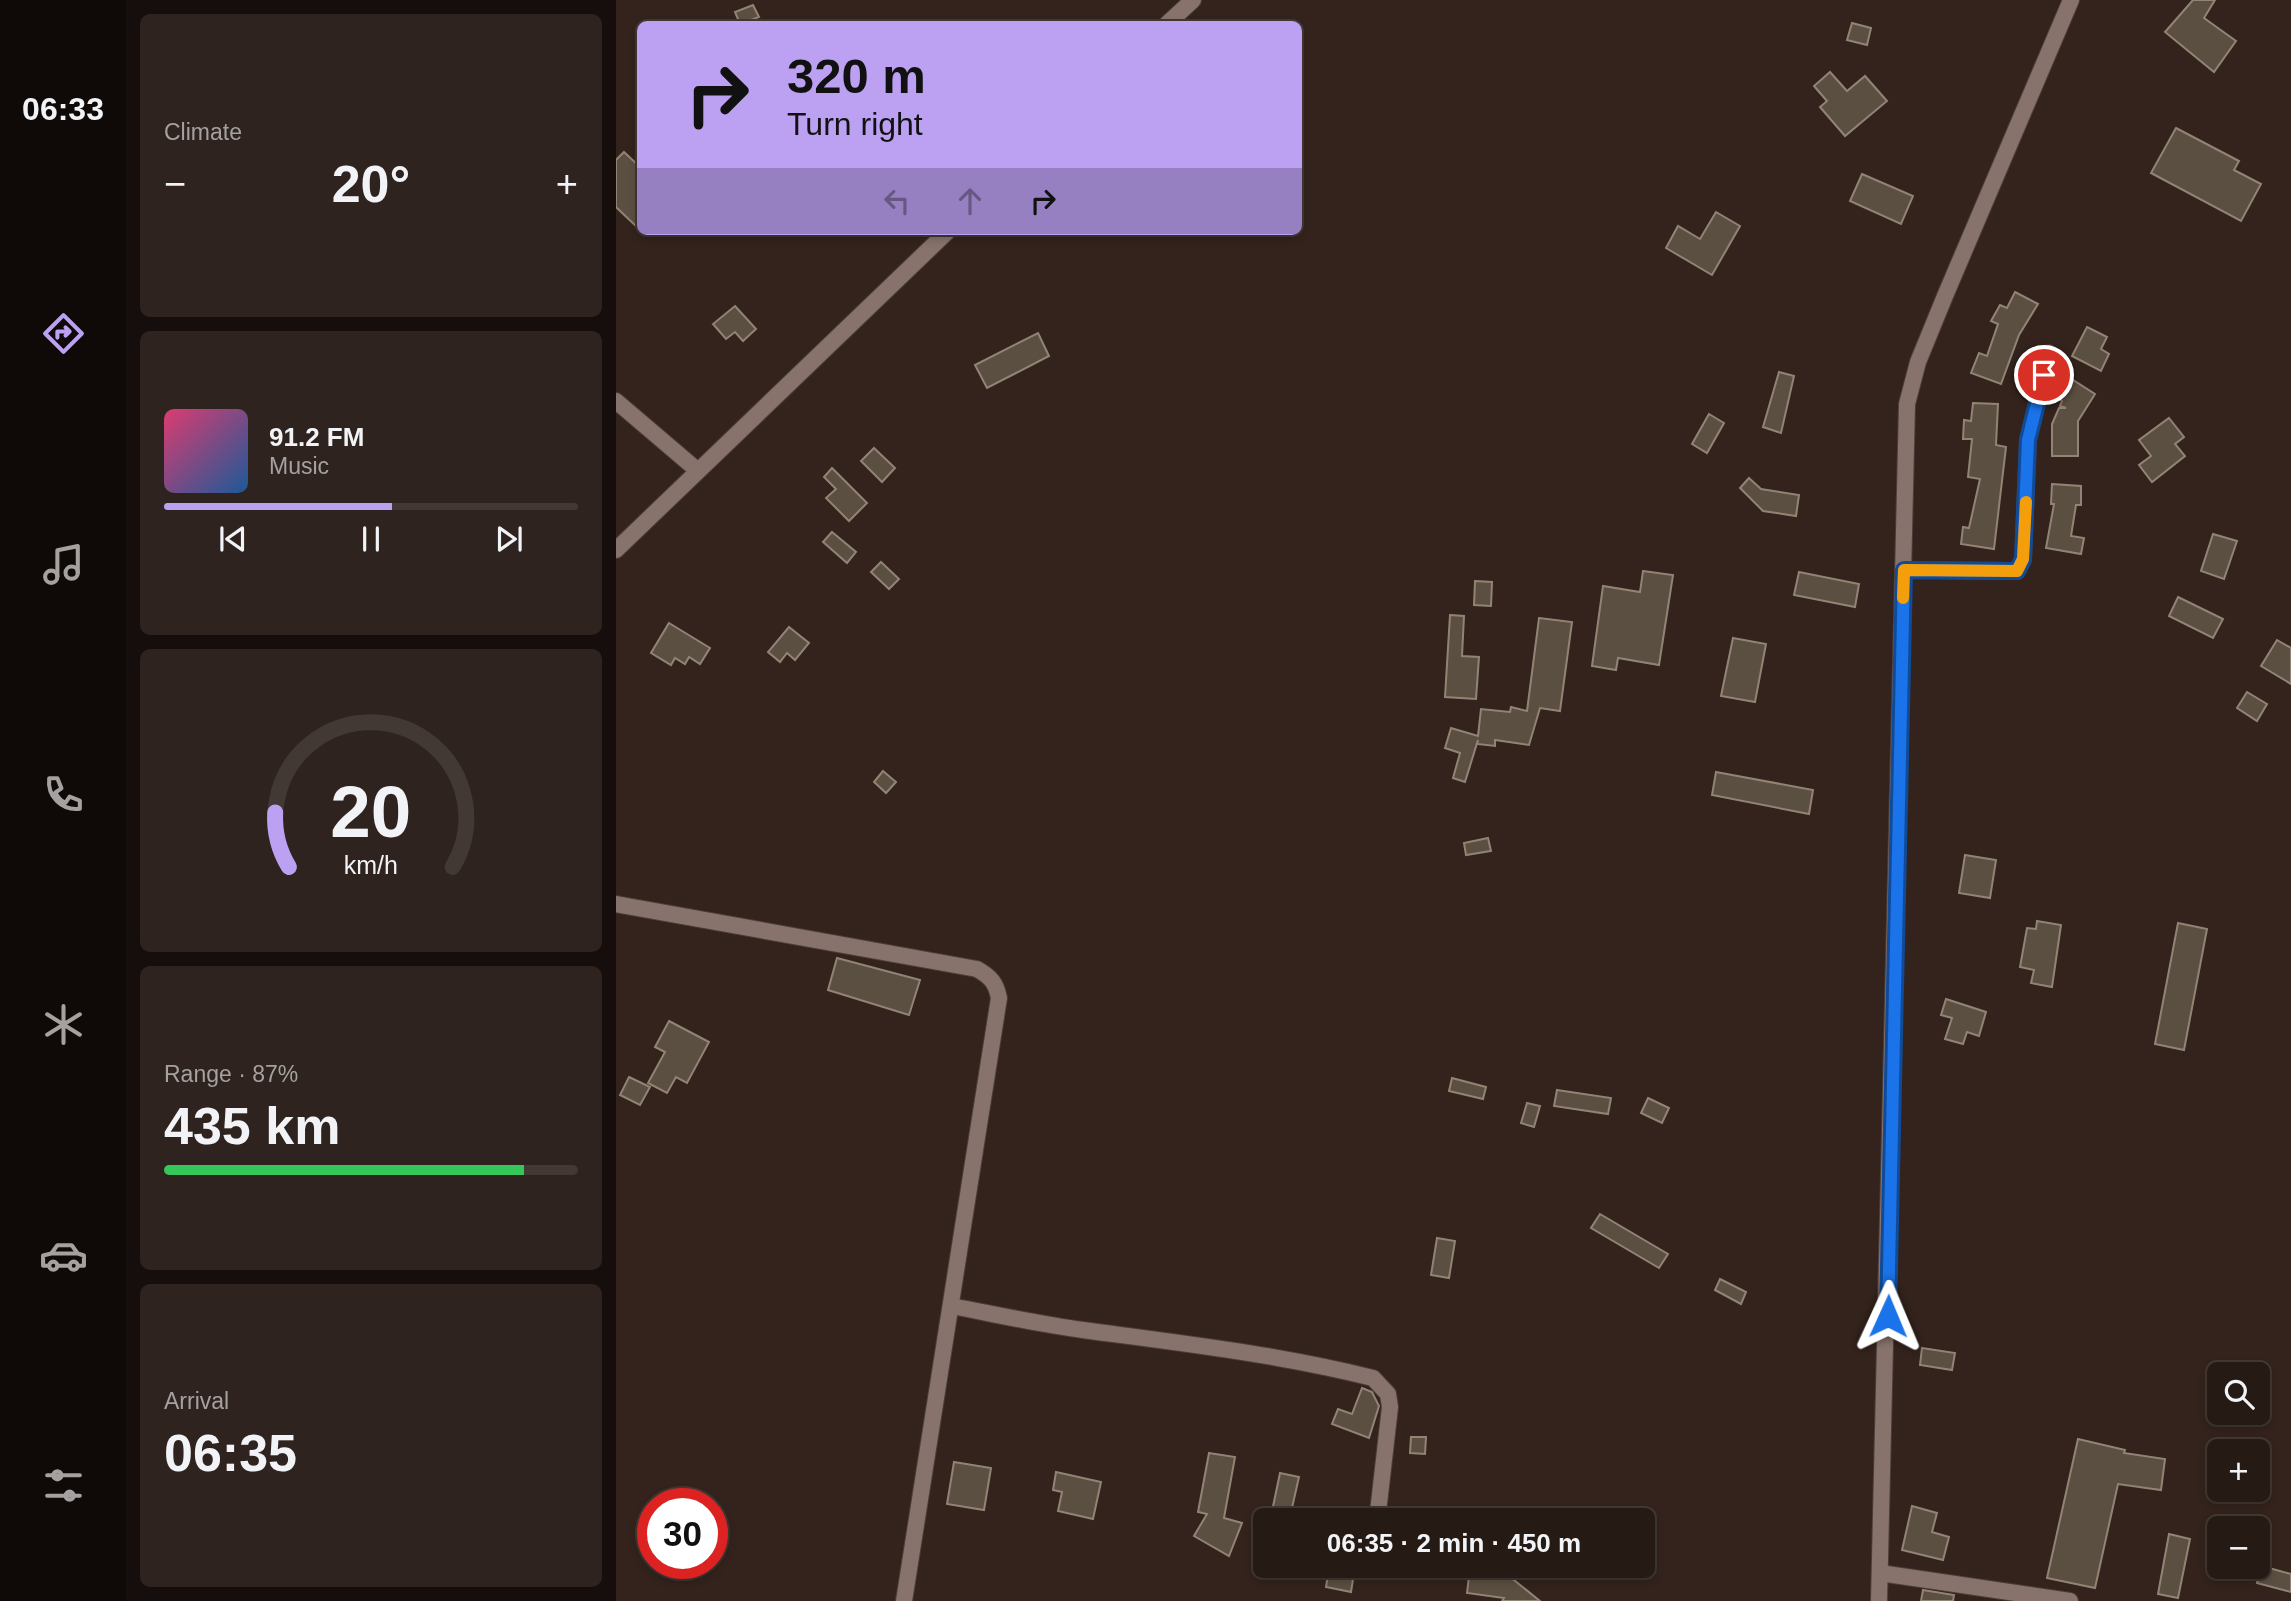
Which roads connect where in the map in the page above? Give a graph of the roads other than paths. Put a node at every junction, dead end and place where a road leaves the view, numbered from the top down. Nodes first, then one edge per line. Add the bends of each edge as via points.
1 (1193, 0) edge
2 (2071, 0) edge
3 (1170, 21) edge
4 (944, 235) edge
5 (2049, 353) dead end
6 (616, 401) edge
7 (697, 470) junction
8 (616, 551) edge
9 (1904, 570) junction
10 (616, 904) edge
11 (951, 1306) junction
12 (1378, 1508) edge
13 (1880, 1573) junction
14 (904, 1601) edge
15 (1879, 1601) edge
16 (2070, 1601) edge

1 - 3 street
2 - 9 street via 1919,362 1907,404
4 - 7 street
5 - 9 street via 2028,440 2023,559 2017,571
6 - 7 street
7 - 8 street
9 - 13 street
10 - 11 street via 977,969 989,975 999,998
11 - 12 street via 1080,1330 1230,1349 1373,1378 1388,1394 1390,1407
11 - 14 street
13 - 15 street
13 - 16 street

